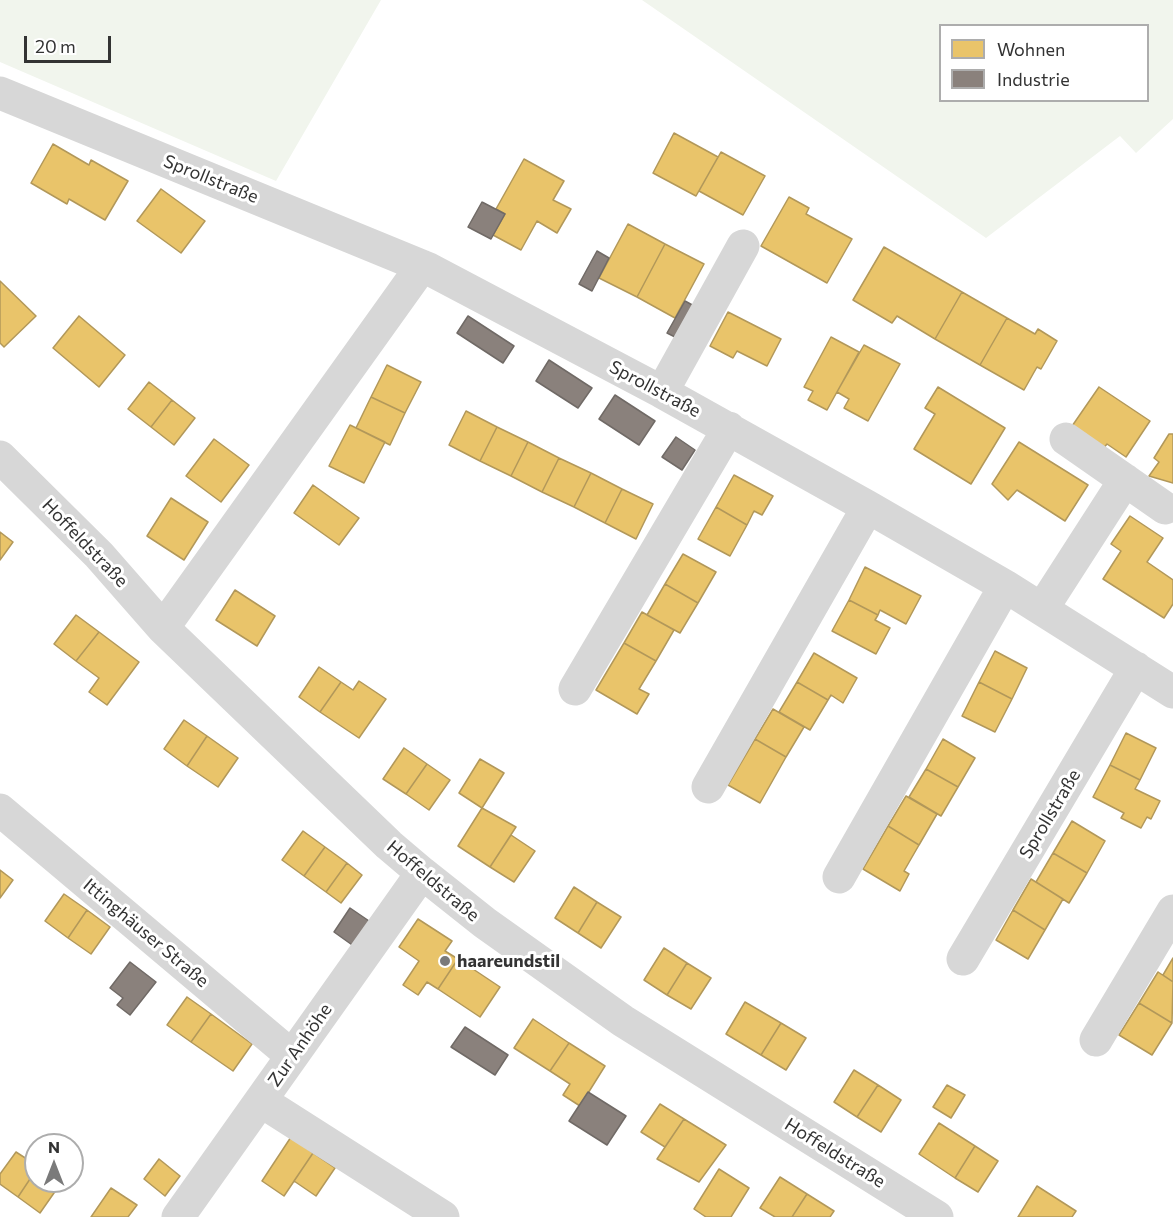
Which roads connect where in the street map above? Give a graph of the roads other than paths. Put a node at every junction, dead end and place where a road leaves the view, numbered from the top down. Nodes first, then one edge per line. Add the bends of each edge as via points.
1 (0, 93) edge
2 (744, 246) dead end
3 (422, 266) junction
4 (662, 392) junction
5 (729, 428) junction
6 (1066, 439) dead end
7 (0, 457) edge
8 (1125, 480) junction
9 (868, 507) junction
10 (1165, 508) dead end
11 (1005, 586) junction
12 (1042, 609) junction
13 (163, 628) junction
14 (1136, 668) junction
15 (575, 689) dead end
16 (1173, 692) edge
17 (708, 788) dead end
18 (0, 810) edge
19 (422, 873) junction
20 (839, 878) dead end
21 (1173, 911) edge
22 (963, 959) dead end
23 (1096, 1040) dead end
24 (292, 1056) junction
25 (261, 1101) junction
26 (178, 1217) edge
27 (443, 1217) edge
28 (937, 1217) edge

1 - 3 street, Sprollstraße
2 - 4 street
3 - 4 street, Sprollstraße
3 - 13 street
4 - 5 street, Sprollstraße
5 - 9 street, Sprollstraße
5 - 15 street
6 - 8 street
7 - 13 street, Hoffeldstraße via 99,555
8 - 10 street
8 - 12 street
9 - 11 street, Sprollstraße
9 - 17 street
11 - 12 street, Sprollstraße
11 - 20 street
12 - 14 street, Sprollstraße
13 - 19 street, Hoffeldstraße
14 - 16 street, Sprollstraße
14 - 22 street, Sprollstraße
18 - 24 street, Ittinghäuser Straße
19 - 24 street, Zur Anhöhe
19 - 28 street, Hoffeldstraße via 485,924 623,1021
21 - 23 street
24 - 25 street, Zur Anhöhe
25 - 26 street, Zur Anhöhe
25 - 27 street

